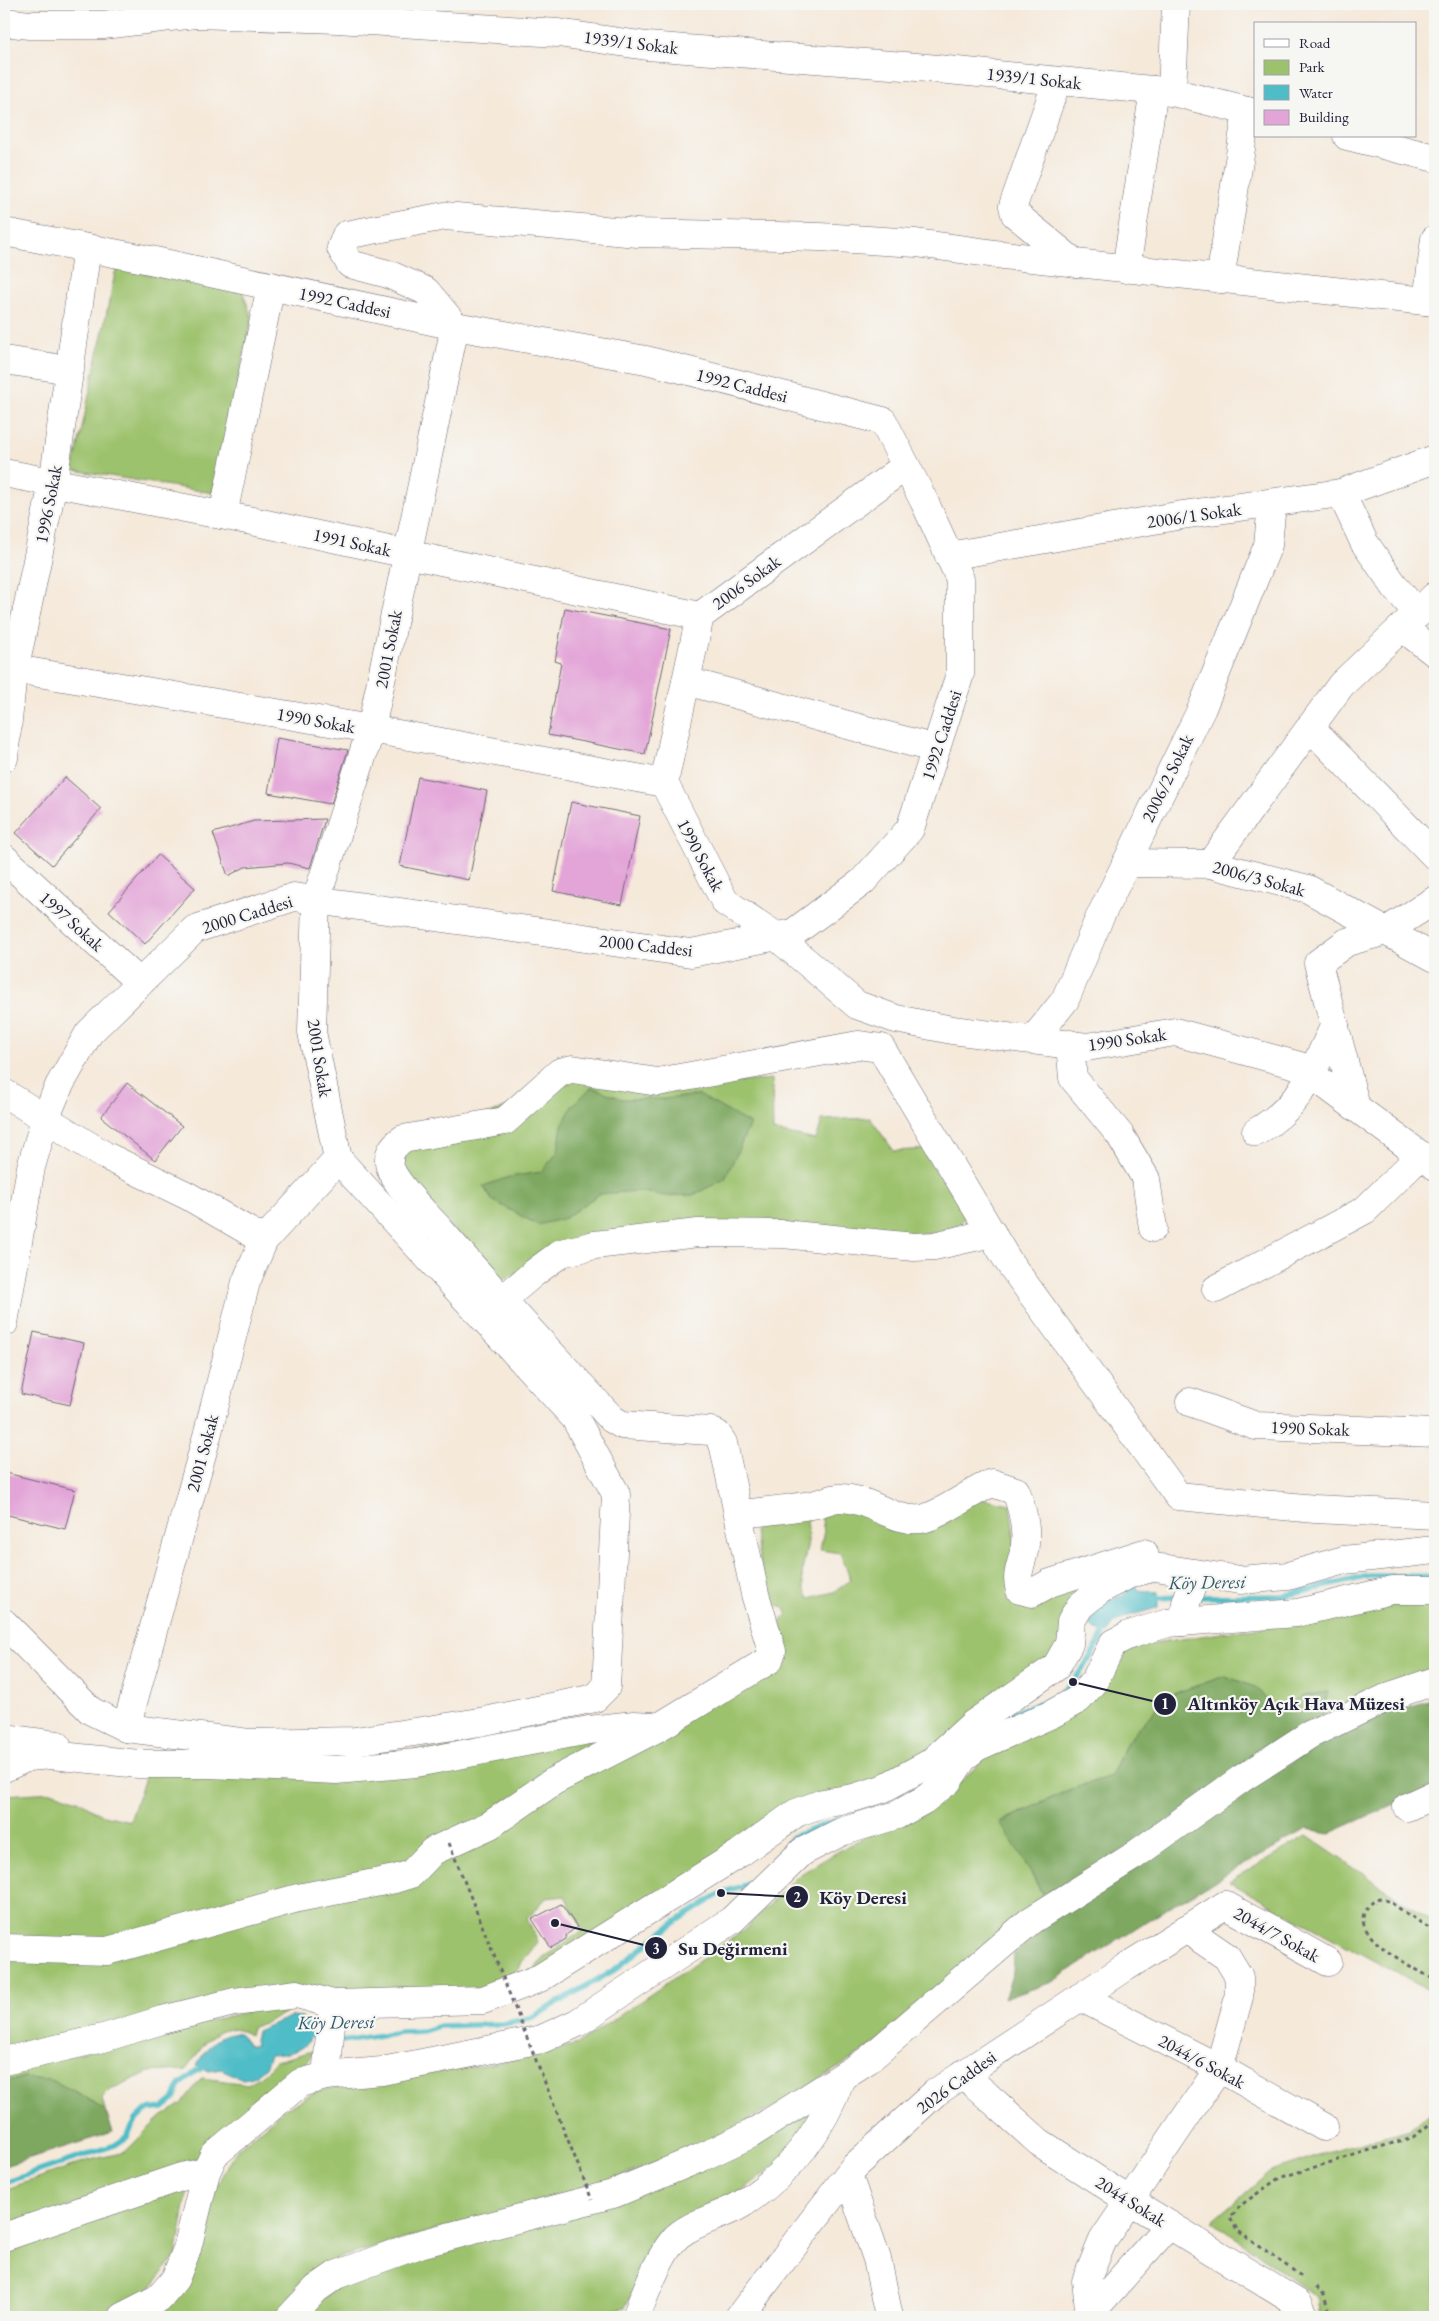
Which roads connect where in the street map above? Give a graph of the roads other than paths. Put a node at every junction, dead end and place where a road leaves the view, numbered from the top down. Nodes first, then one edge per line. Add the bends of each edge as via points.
1 (1176, 4) edge
2 (340, 11) edge
3 (4, 22) edge
4 (1057, 81) junction
5 (1163, 91) junction
6 (1251, 112) edge
7 (1355, 138) edge
8 (1435, 158) edge
9 (4, 232) edge
10 (1435, 239) edge
11 (87, 248) junction
12 (1075, 263) junction
13 (1126, 268) junction
14 (1220, 279) junction
15 (272, 286) junction
16 (1431, 301) edge
17 (455, 326) junction
18 (4, 360) edge
19 (70, 370) junction
20 (1435, 459) edge
21 (906, 466) junction
22 (4, 473) edge
23 (53, 483) junction
24 (1341, 493) junction
25 (1272, 504) junction
26 (223, 515) junction
27 (407, 554) junction
28 (950, 556) junction
29 (1419, 613) edge
30 (700, 616) junction
31 (1435, 653) edge
32 (9, 669) edge
33 (686, 681) junction
34 (1310, 727) junction
35 (371, 729) junction
36 (936, 749) junction
37 (4, 758) edge
38 (664, 783) junction
39 (1435, 856) edge
40 (4, 858) edge
41 (1126, 863) junction
42 (1210, 864) junction
43 (316, 900) junction
44 (1435, 900) edge
45 (1386, 932) junction
46 (776, 936) junction
47 (1435, 958) edge
48 (140, 983) junction
49 (1335, 1025) junction
50 (1033, 1040) junction
51 (1070, 1044) junction
52 (1311, 1074) junction
53 (4, 1093) edge
54 (1356, 1107) junction
55 (45, 1119) junction
56 (1256, 1132) dead end
57 (338, 1159) junction
58 (1428, 1160) edge
59 (1153, 1228) dead end
60 (992, 1233) junction
61 (264, 1240) junction
62 (1216, 1289) dead end
63 (502, 1300) junction
64 (4, 1323) edge
65 (1190, 1402) dead end
66 (1435, 1433) edge
67 (739, 1514) junction
68 (1435, 1516) edge
69 (1435, 1550) edge
70 (1160, 1568) junction
71 (1196, 1574) junction
72 (1435, 1590) edge
73 (1183, 1622) junction
74 (4, 1623) edge
75 (1435, 1681) edge
76 (659, 1727) junction
77 (126, 1728) junction
78 (4, 1738) edge
79 (70, 1756) junction
80 (4, 1768) edge
81 (1435, 1794) edge
82 (1407, 1807) dead end
83 (764, 1835) junction
84 (796, 1858) junction
85 (1225, 1906) joint
86 (1186, 1930) junction
87 (4, 1948) edge
88 (1328, 1962) dead end
89 (1080, 1997) junction
90 (333, 2004) junction
91 (4, 2061) edge
92 (1219, 2068) junction
93 (963, 2074) junction
94 (326, 2076) junction
95 (841, 2078) junction
96 (1324, 2127) dead end
97 (206, 2172) junction
98 (848, 2175) junction
99 (1130, 2201) junction
100 (1169, 2225) junction
101 (4, 2236) edge
102 (1089, 2316) edge
103 (122, 2317) edge
104 (290, 2317) edge
105 (636, 2317) edge
106 (739, 2317) edge
107 (889, 2317) edge
108 (1305, 2317) edge

1 - 5 street
2 - 3 street, 1939/1 Sokak via 195,14 103,26
2 - 4 street, 1939/1 Sokak via 558,33 648,46
4 - 5 street, 1939/1 Sokak
4 - 12 street via 1013,206 1015,214
5 - 6 street, 1939/1 Sokak
5 - 13 street
6 - 14 street
7 - 8 street
9 - 11 street, 1992 Caddesi
10 - 16 street
11 - 15 street, 1992 Caddesi
11 - 19 street, 1996 Sokak
12 - 13 street
12 - 17 street via 916,243 820,237 638,233 445,216 346,235 341,248 350,264 388,274 426,291
13 - 14 street
14 - 16 street
15 - 17 street, 1992 Caddesi
15 - 26 street
17 - 21 street, 1992 Caddesi via 646,360 883,421
17 - 27 street, 2001 Sokak
18 - 19 street
19 - 23 street, 1996 Sokak
20 - 24 street, 2006/1 Sokak
21 - 28 street, 1992 Caddesi
21 - 30 street, 2006 Sokak
22 - 23 street, 1991 Sokak
23 - 26 street, 1991 Sokak
23 - 32 street, 1996 Sokak
24 - 25 street, 2006/1 Sokak
24 - 29 street via 1364,542 1396,588
25 - 28 street, 2006/1 Sokak via 1182,515
25 - 41 street, 2006/2 Sokak via 1268,545 1202,708
26 - 27 street, 1991 Sokak
27 - 30 street, 1991 Sokak
27 - 35 street, 2001 Sokak
28 - 36 street, 1992 Caddesi via 960,579 960,674
29 - 31 street
29 - 34 street via 1341,685
30 - 33 street, 2006 Sokak
32 - 35 street, 1990 Sokak
32 - 37 street, 1996 Sokak
33 - 36 street
33 - 38 street, 2006 Sokak
34 - 39 street
34 - 42 street
35 - 38 street, 1990 Sokak
35 - 43 street, 2001 Sokak
36 - 46 street, 1992 Caddesi via 910,829 862,882 793,933
38 - 46 street, 1990 Sokak via 725,902
40 - 48 street, 1997 Sokak
41 - 42 street, 2006/3 Sokak
41 - 50 street, 2006/2 Sokak via 1065,1000
42 - 45 street, 2006/3 Sokak via 1308,890
43 - 46 street, 2000 Caddesi via 691,953
43 - 48 street, 2000 Caddesi via 294,897 195,929
43 - 57 street, 2001 Sokak via 312,1032
44 - 45 street
45 - 47 street, 2006/3 Sokak
45 - 49 street via 1347,942 1318,963
46 - 50 street, 1990 Sokak via 857,1005 896,1019
48 - 55 street, 2000 Caddesi via 89,1033 59,1086
49 - 52 street
49 - 54 street
50 - 51 street, 1990 Sokak
51 - 52 street, 1990 Sokak via 1087,1047 1175,1032 1300,1066
51 - 59 street via 1073,1078 1120,1135 1146,1179
52 - 54 street, 1990 Sokak
52 - 56 street via 1298,1098 1276,1121
53 - 55 street
54 - 58 street, 1990 Sokak
55 - 61 street via 104,1155 188,1196
55 - 64 street, 2000 Caddesi via 31,1167
57 - 61 street, 2001 Sokak
57 - 77 street via 575,1418 616,1494 606,1687 595,1698 480,1722 355,1740 249,1743
58 - 62 street via 1365,1210
60 - 63 street via 934,1246 914,1247 783,1234 698,1233 594,1246 562,1254
60 - 63 street via 881,1048 858,1045 658,1082 572,1069 560,1072 505,1121 403,1139 394,1145 388,1157 391,1170 402,1186
60 - 68 street via 1008,1261 1178,1496
61 - 77 street, 2001 Sokak via 246,1282
63 - 67 street via 612,1419 622,1425 717,1434 723,1443
65 - 66 street, 1990 Sokak via 1256,1426
67 - 70 street via 783,1510 840,1498 905,1518 922,1519 992,1483 1016,1491 1023,1511 1025,1545 1016,1580 1020,1590 1032,1593 1050,1583 1139,1553 1151,1554
67 - 76 street via 772,1651 769,1660
69 - 71 street via 1344,1560 1288,1576 1240,1580
70 - 71 street
70 - 83 street via 1130,1574 1100,1590 1080,1606 1071,1622 1069,1644 1056,1667 973,1724 930,1763 882,1789 796,1813
71 - 73 street
72 - 73 street via 1392,1590 1297,1613
73 - 84 street via 1168,1623 1113,1643 1095,1680 1079,1699 977,1747 964,1757 948,1781 924,1800 897,1814 841,1832
74 - 77 street via 91,1711
75 - 95 street via 1390,1696 1309,1735 1241,1779 1132,1857 1030,1921 868,2060
76 - 79 street via 634,1725 589,1730 416,1763 336,1770 138,1764
76 - 87 street via 554,1780 490,1824 433,1851 411,1874 395,1880 298,1898 107,1952
78 - 79 street via 59,1745
79 - 80 street via 28,1757
81 - 82 street
83 - 84 street via 783,1845
83 - 90 street via 540,1978 500,1994 484,2000
84 - 94 street via 732,1920 577,2023 542,2039 382,2071
85 - 86 street, 2026 Caddesi
85 - 88 street, 2044/7 Sokak
86 - 89 street, 2026 Caddesi
86 - 92 street via 1227,1957 1239,1977 1239,1997
89 - 92 street, 2044/6 Sokak
89 - 93 street, 2026 Caddesi
90 - 91 street via 297,1994 234,2002
90 - 94 street
92 - 96 street, 2044/6 Sokak
92 - 99 street
93 - 98 street, 2026 Caddesi via 935,2092
93 - 99 street, 2044 Sokak via 1039,2142
94 - 97 street via 300,2083 214,2155
95 - 104 street via 751,2134 613,2194 420,2244 336,2274 316,2289
95 - 105 street via 831,2106 788,2169 741,2204 679,2234 658,2263
97 - 101 street via 181,2177
97 - 103 street via 175,2279 158,2298
98 - 106 street, 2026 Caddesi
98 - 107 street via 877,2259
99 - 100 street, 2044 Sokak
99 - 102 street via 1103,2240 1086,2281
100 - 102 street
100 - 108 street, 2044 Sokak via 1299,2304

